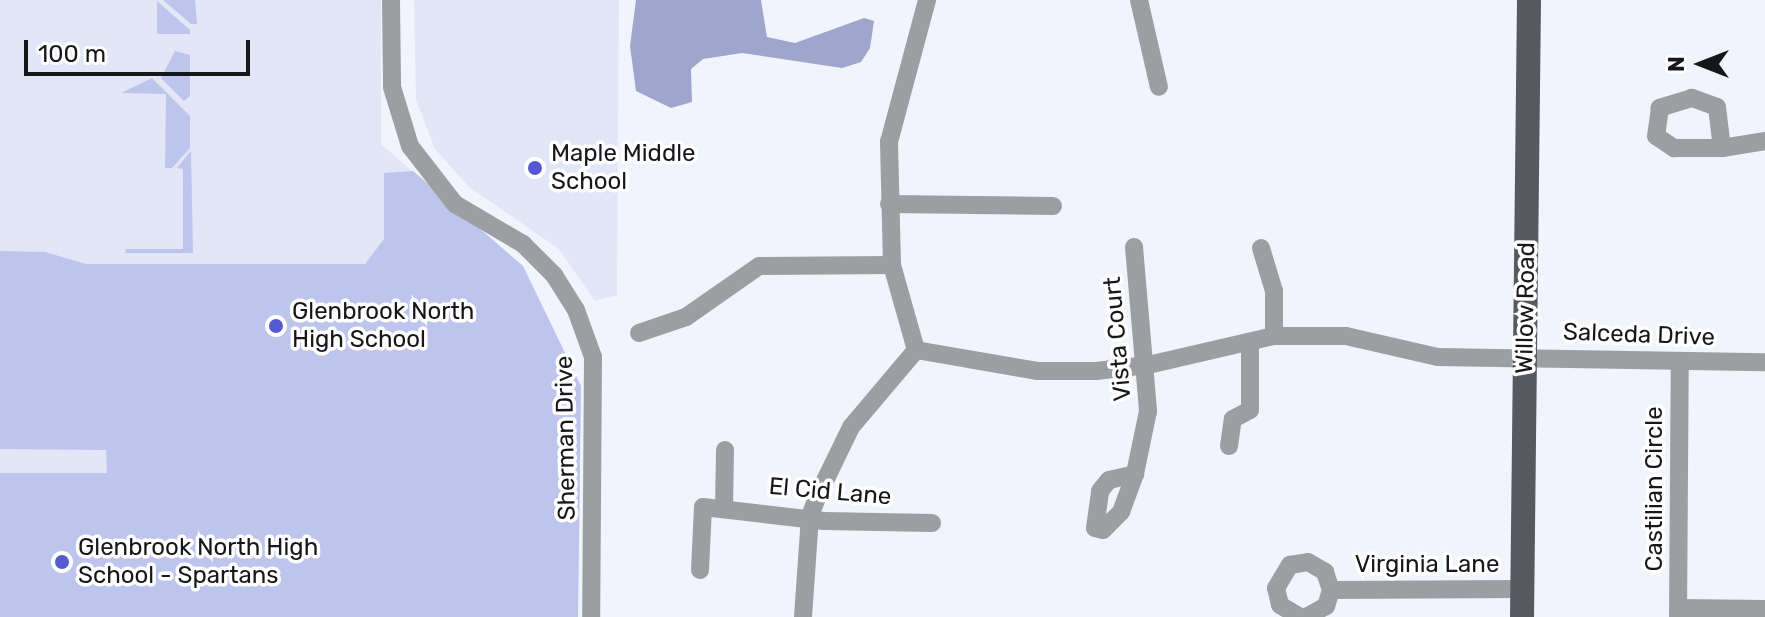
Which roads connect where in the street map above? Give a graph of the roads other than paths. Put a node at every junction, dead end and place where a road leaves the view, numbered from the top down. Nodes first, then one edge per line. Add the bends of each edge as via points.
1 (391, 0) edge
2 (927, 0) edge
3 (1139, 0) edge
4 (1529, 0) edge
5 (1159, 87) dead end
6 (1765, 141) edge
7 (1722, 148) dead end
8 (889, 204) junction
9 (1053, 206) dead end
10 (1134, 247) dead end
11 (1261, 248) dead end
12 (892, 265) junction
13 (639, 333) dead end
14 (1274, 336) junction
15 (1250, 343) junction
16 (916, 350) junction
17 (1525, 355) junction
18 (1680, 361) junction
19 (1765, 362) edge
20 (1148, 365) junction
21 (1229, 446) dead end
22 (725, 450) dead end
23 (1135, 474) dead end
24 (724, 508) junction
25 (810, 516) junction
26 (932, 523) dead end
27 (700, 570) dead end
28 (1523, 589) junction
29 (1331, 590) junction
30 (1765, 609) edge
31 (1678, 613) edge
32 (591, 617) edge
33 (803, 617) edge
34 (1303, 617) edge
35 (1522, 617) edge

1 - 32 street, Sherman Drive via 392,87 410,146 455,204 523,244 554,275 576,310 593,357
2 - 8 street via 889,142
3 - 5 street
4 - 17 main road, Willow Road
6 - 7 street
8 - 9 street
8 - 12 street
10 - 20 street, Vista Court
11 - 14 street via 1274,291
12 - 13 street via 759,266 686,317
12 - 16 street
14 - 15 street, Salceda Drive
14 - 17 street, Salceda Drive via 1346,336 1438,357
15 - 20 street, Salceda Drive
15 - 21 street via 1250,410 1233,419
16 - 20 street, Salceda Drive via 1037,371
16 - 25 street via 851,427
17 - 18 street, Salceda Drive
17 - 28 main road, Willow Road
18 - 19 street, Salceda Drive
18 - 31 street, Castilian Circle
20 - 23 street, Vista Court via 1148,411
22 - 24 street
24 - 25 street, El Cid Lane
24 - 27 street via 703,507
25 - 26 street, El Cid Lane via 824,521
25 - 33 street
28 - 29 street, Virginia Lane
28 - 35 main road, Willow Road
29 - 34 street, Virginia Lane via 1326,606
29 - 34 street, Virginia Lane via 1318,565 1299,562 1282,571 1277,597 1286,611
30 - 31 street

